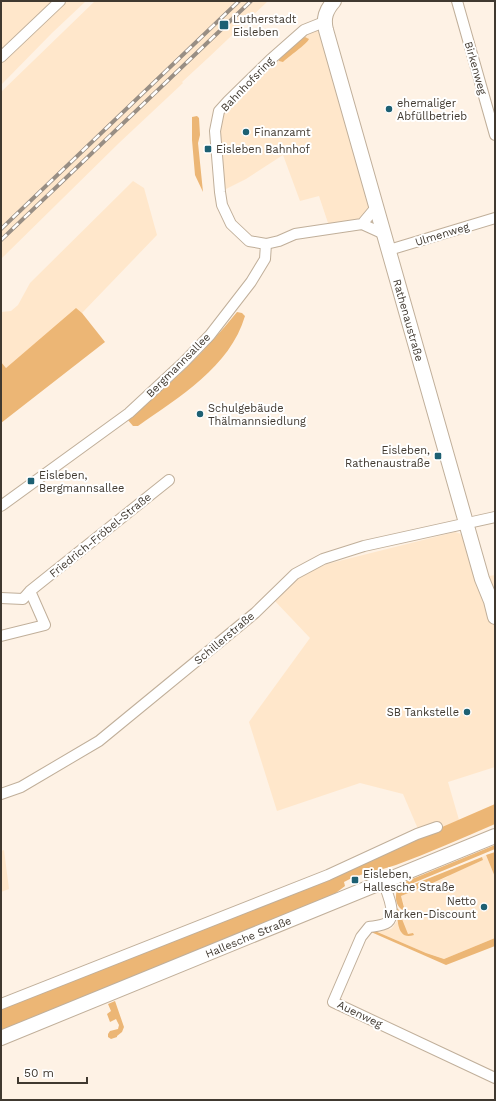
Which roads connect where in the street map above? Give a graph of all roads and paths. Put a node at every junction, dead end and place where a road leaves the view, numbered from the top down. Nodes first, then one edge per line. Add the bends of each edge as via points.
1 (60, 1) edge
2 (334, 1) edge
3 (457, 1) edge
4 (324, 22) junction
5 (1, 57) edge
6 (495, 135) edge
7 (377, 206) junction
8 (495, 218) edge
9 (362, 224) junction
10 (384, 234) junction
11 (266, 244) junction
12 (389, 250) junction
13 (169, 480) dead end
14 (1, 506) edge
15 (495, 517) edge
16 (466, 523) junction
17 (30, 591) junction
18 (1, 598) edge
19 (495, 617) edge
20 (1, 636) edge
21 (1, 794) edge
22 (437, 827) dead end
23 (495, 836) edge
24 (383, 882) junction
25 (1, 1004) edge
26 (1, 1038) edge
27 (495, 1078) edge

1 - 5 street
2 - 4 main road via 327,11
3 - 6 street, Birkenweg
4 - 7 main road, Rathenaustraße
4 - 11 street, Bahnhofsring via 298,35 223,106 217,117 215,131 222,205 231,224 249,241
7 - 9 street
7 - 10 main road, Rathenaustraße
8 - 12 street, Ulmenweg
9 - 10 street
9 - 11 street via 295,234
10 - 12 main road, Rathenaustraße
11 - 14 street, Bergmannsallee via 265,258 250,282 210,335 184,362 129,413
12 - 16 main road, Rathenaustraße
13 - 17 street, Friedrich-Fröbel-Straße
15 - 16 street, Schillerstraße
16 - 19 main road, Rathenaustraße
16 - 21 street, Schillerstraße via 364,546 324,559 295,574 255,612 99,741 21,787
17 - 18 street, Friedrich-Fröbel-Straße via 23,599
17 - 20 street via 45,625
22 - 25 street via 328,875
23 - 24 main road, Hallesche Straße
24 - 26 main road, Hallesche Straße
24 - 27 street, Auenweg via 391,904 391,918 383,924 369,927 361,937 333,1002

